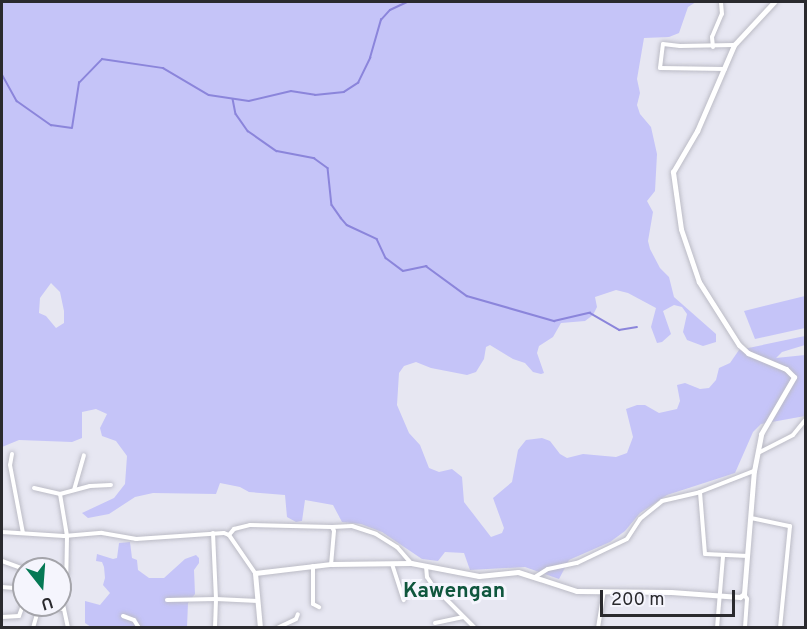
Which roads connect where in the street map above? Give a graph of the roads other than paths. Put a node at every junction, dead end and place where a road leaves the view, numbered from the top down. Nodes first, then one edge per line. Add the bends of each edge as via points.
1 (721, 2) edge
2 (771, 3) edge
3 (734, 45) junction
4 (713, 47) junction
5 (726, 69) junction
6 (806, 419) edge
7 (757, 453) junction
8 (12, 454) dead end
9 (84, 455) dead end
10 (754, 471) junction
11 (111, 485) dead end
12 (34, 488) dead end
13 (74, 490) junction
14 (699, 492) junction
15 (60, 495) junction
16 (751, 518) junction
17 (332, 526) junction
18 (2, 532) edge
19 (23, 533) junction
20 (213, 534) junction
21 (229, 535) junction
22 (67, 536) junction
23 (723, 556) junction
24 (749, 556) junction
25 (66, 557) edge
26 (392, 562) junction
27 (411, 563) junction
28 (331, 564) junction
29 (426, 565) junction
30 (313, 566) junction
31 (255, 573) junction
32 (535, 577) junction
33 (604, 592) junction
34 (744, 594) junction
35 (720, 595) junction
36 (216, 599) junction
37 (167, 600) dead end
38 (404, 600) dead end
39 (258, 601) junction
40 (319, 607) dead end
41 (298, 614) dead end
42 (123, 616) dead end
43 (464, 617) junction
44 (435, 623) dead end
45 (139, 627) edge
46 (215, 627) edge
47 (260, 627) edge
48 (277, 627) edge
49 (475, 627) edge
50 (598, 627) edge
51 (717, 627) edge
52 (745, 627) edge
53 (780, 627) edge

1 - 4 street via 722,14 712,37
2 - 3 main road
3 - 4 street
3 - 5 main road
4 - 5 street via 664,43 659,66
5 - 7 main road via 674,169 674,179 684,239 699,282 739,345 794,377 762,432
6 - 7 street via 793,435
7 - 10 main road
8 - 19 street via 10,465
9 - 13 street
10 - 14 street
10 - 16 main road
11 - 13 street
12 - 15 street
13 - 15 street
14 - 23 street via 705,554
14 - 32 street via 662,501 640,519 627,539 577,562 548,568
15 - 22 street
16 - 24 main road
16 - 53 street via 790,526
17 - 21 street via 250,525 234,529
17 - 27 street via 352,526 376,534 397,547
17 - 28 street
18 - 19 street
19 - 22 street
20 - 21 street
20 - 22 street via 136,539 102,533
20 - 36 street
21 - 31 street
22 - 25 street
23 - 24 street
23 - 35 street
24 - 34 main road
26 - 27 main road
26 - 28 main road
26 - 38 street
27 - 29 main road
28 - 30 main road
29 - 32 main road via 469,575 518,572
29 - 43 street via 429,579
30 - 31 main road
30 - 40 street via 313,604
31 - 39 main road
32 - 33 main road via 570,590
33 - 35 main road
33 - 50 street
34 - 35 main road
34 - 52 street
35 - 51 street
36 - 37 street
36 - 39 street
36 - 46 street
39 - 47 main road
41 - 48 street via 296,619
42 - 45 street
43 - 44 street
43 - 49 street

